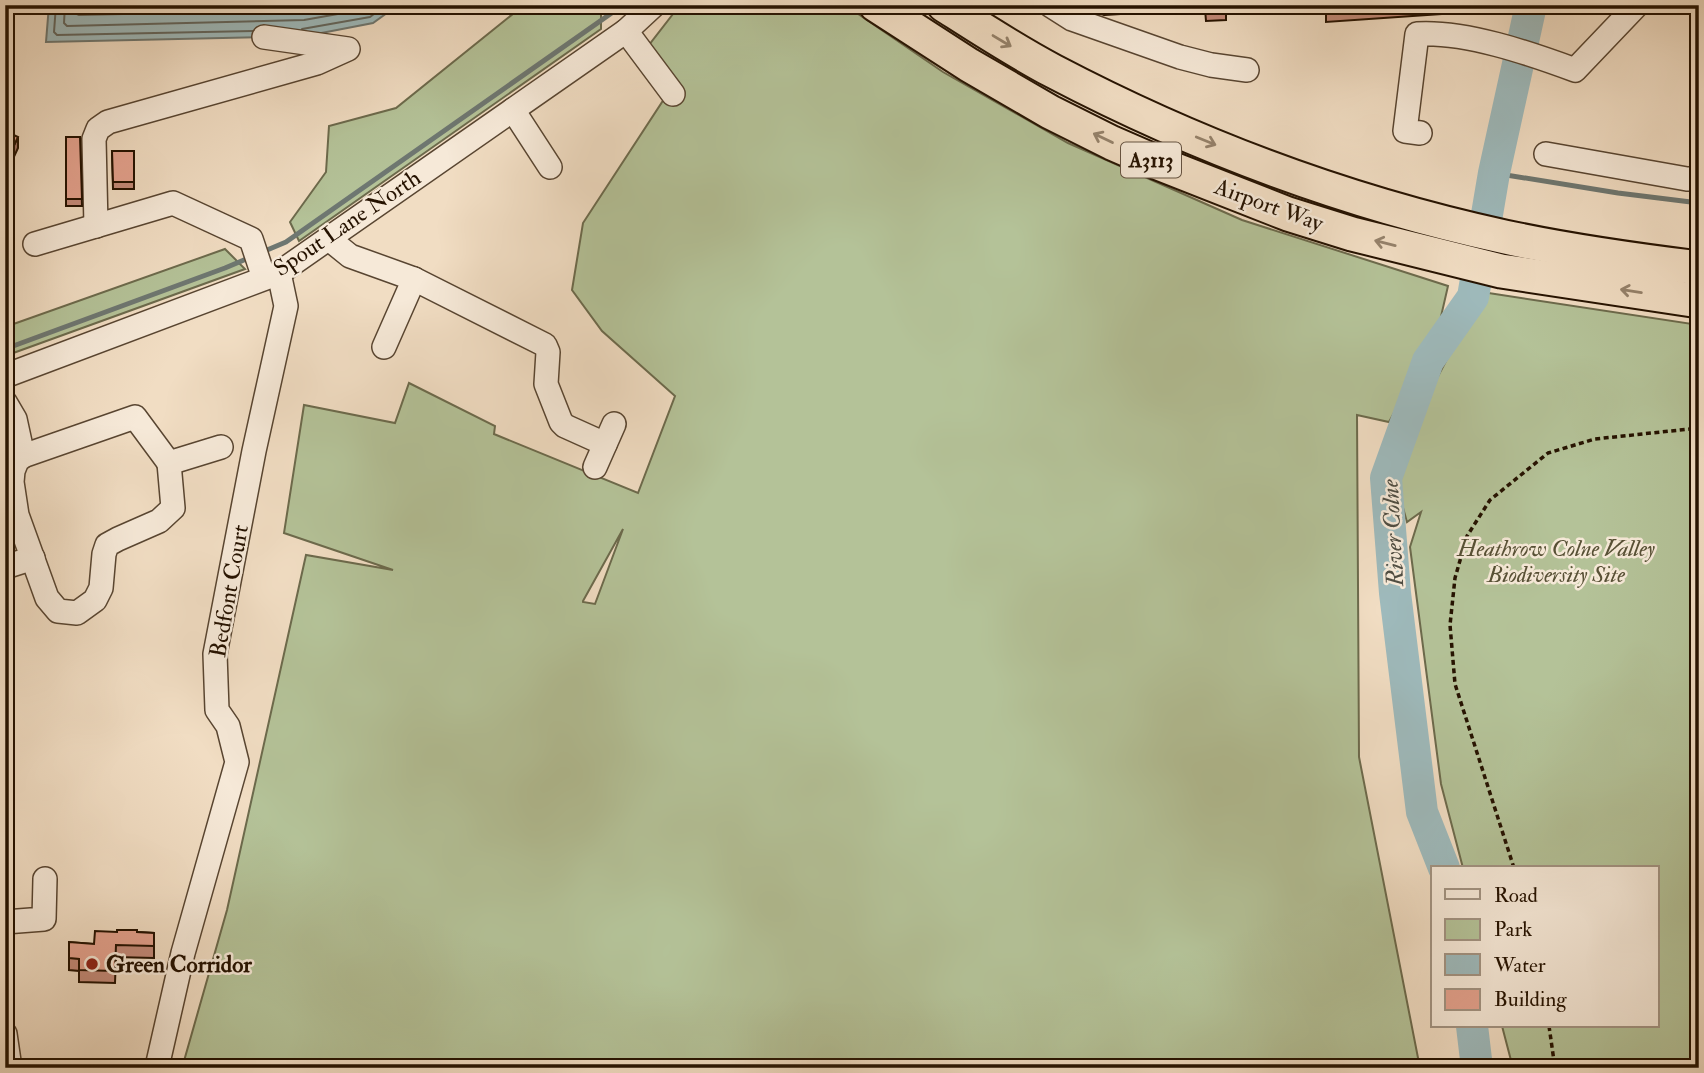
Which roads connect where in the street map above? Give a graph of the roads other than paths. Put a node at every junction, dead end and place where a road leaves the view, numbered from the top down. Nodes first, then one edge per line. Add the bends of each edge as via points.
1 (654, 5) edge
2 (876, 5) edge
3 (944, 5) edge
4 (1049, 5) edge
5 (1637, 5) edge
6 (626, 31) junction
7 (264, 37) dead end
8 (1247, 70) dead end
9 (673, 94) dead end
10 (513, 110) junction
11 (1420, 133) dead end
12 (1546, 154) dead end
13 (550, 167) dead end
14 (1699, 179) edge
15 (96, 226) junction
16 (329, 239) junction
17 (34, 244) dead end
18 (264, 265) junction
19 (1699, 268) edge
20 (414, 279) junction
21 (1699, 301) edge
22 (384, 347) dead end
23 (5, 376) edge
24 (5, 402) edge
25 (221, 446) dead end
26 (23, 456) junction
27 (169, 463) junction
28 (596, 467) dead end
29 (33, 558) junction
30 (5, 567) edge
31 (45, 879) dead end
32 (5, 922) edge
33 (5, 1034) edge
34 (158, 1067) edge
35 (10, 1068) edge

1 - 6 street, Spout Lane North
21 -> 2 highway, Airport Way / A3113 via 1501,271 1287,215 1112,143 1050,112
3 -> 19 highway, Airport Way / A3113 via 1052,71 1124,107 1344,194 1506,237
4 - 8 street via 1072,19 1180,57
5 - 11 street via 1575,70 1502,46 1437,32 1417,34 1405,131
6 - 9 street
6 - 10 street, Spout Lane North
7 - 15 street via 348,49 317,63 108,122 98,129 94,139
10 - 13 street
10 - 16 street, Spout Lane North
12 - 14 street
15 - 17 street
15 - 18 street via 173,203 251,239
16 - 18 street, Spout Lane North
16 - 20 street via 350,256
18 - 23 street, Spout Lane North
18 - 34 street, Bedfont Court via 286,306 215,654 217,710 228,726 237,762 183,953
20 - 22 street
20 - 28 street via 545,345 546,384 561,422 609,434
24 - 26 street via 15,419
25 - 27 street
26 - 27 street via 135,417
26 - 29 street via 16,461 12,481
27 - 29 street via 173,508 159,521 107,545 101,588 95,600 77,613 58,611 47,598
29 - 30 street
31 - 32 street via 44,919
33 - 35 street

